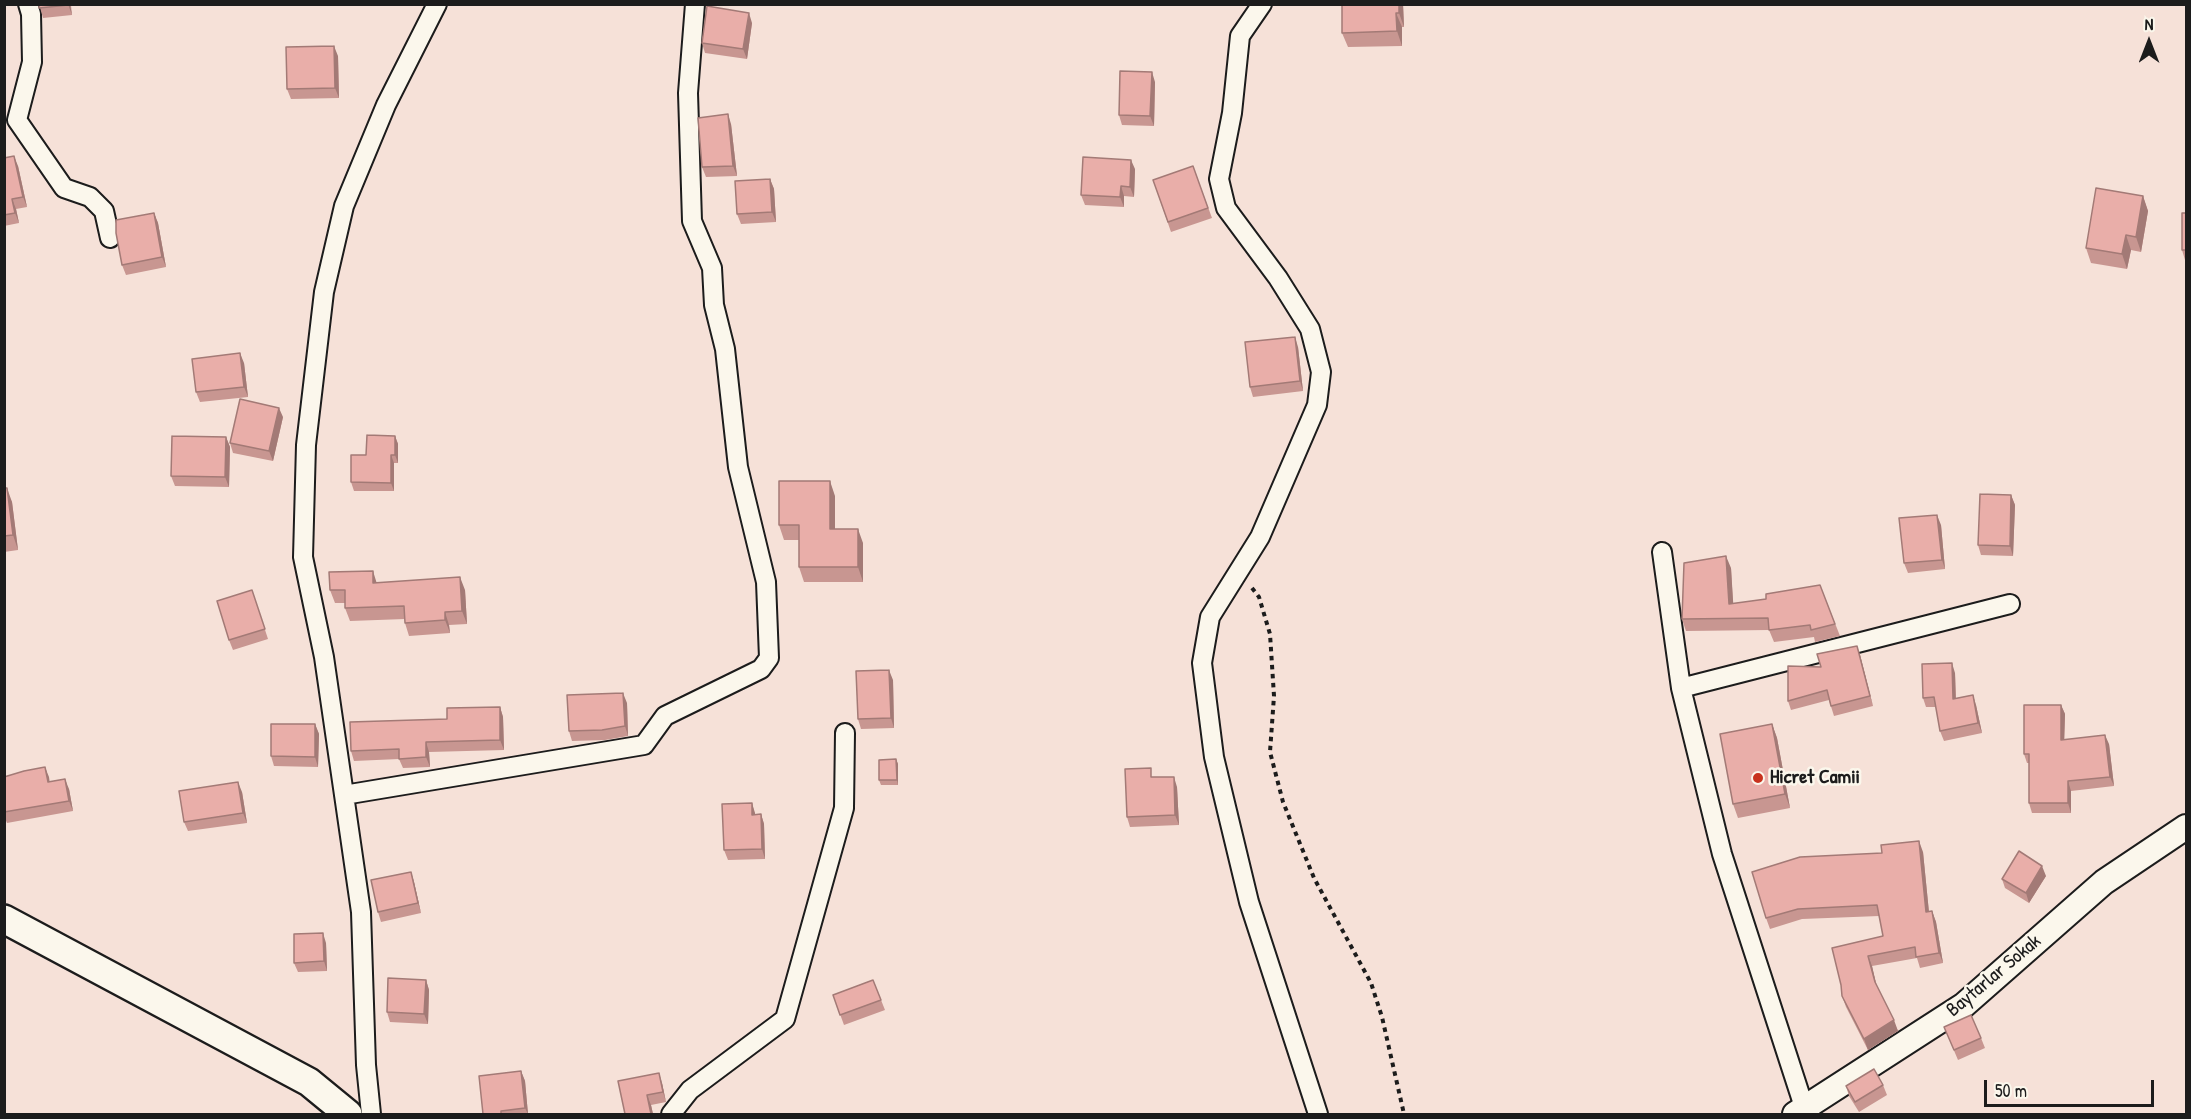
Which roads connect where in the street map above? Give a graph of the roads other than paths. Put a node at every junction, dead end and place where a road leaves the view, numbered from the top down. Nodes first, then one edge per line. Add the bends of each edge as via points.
1 (28, 4) edge
2 (437, 4) edge
3 (695, 4) edge
4 (1262, 4) edge
5 (110, 238) dead end
6 (1662, 552) dead end
7 (2010, 604) dead end
8 (1681, 688) junction
9 (845, 734) dead end
10 (344, 795) junction
11 (2187, 827) edge
12 (4, 919) edge
13 (1800, 1112) edge
14 (348, 1114) edge
15 (371, 1114) edge
16 (671, 1114) edge
17 (1318, 1114) edge

1 - 5 street via 32,62 17,120 64,188 90,196 104,210
2 - 10 street via 386,105 344,206 324,292 311,398 303,557 324,657
3 - 10 street via 688,93 692,221 712,268 738,466 766,582 769,658 761,669 666,716 644,745
4 - 17 street via 1240,36 1232,113 1219,179 1226,207 1310,328 1321,372 1317,405 1260,537 1210,617 1202,663 1214,757 1249,902
6 - 8 street
7 - 8 street
8 - 13 street via 1722,854
9 - 16 street via 844,808 784,1019 690,1090
10 - 15 street via 361,912
11 - 13 street, Baytarlar Sokak via 2104,882 1964,1005
12 - 14 main road via 309,1082

